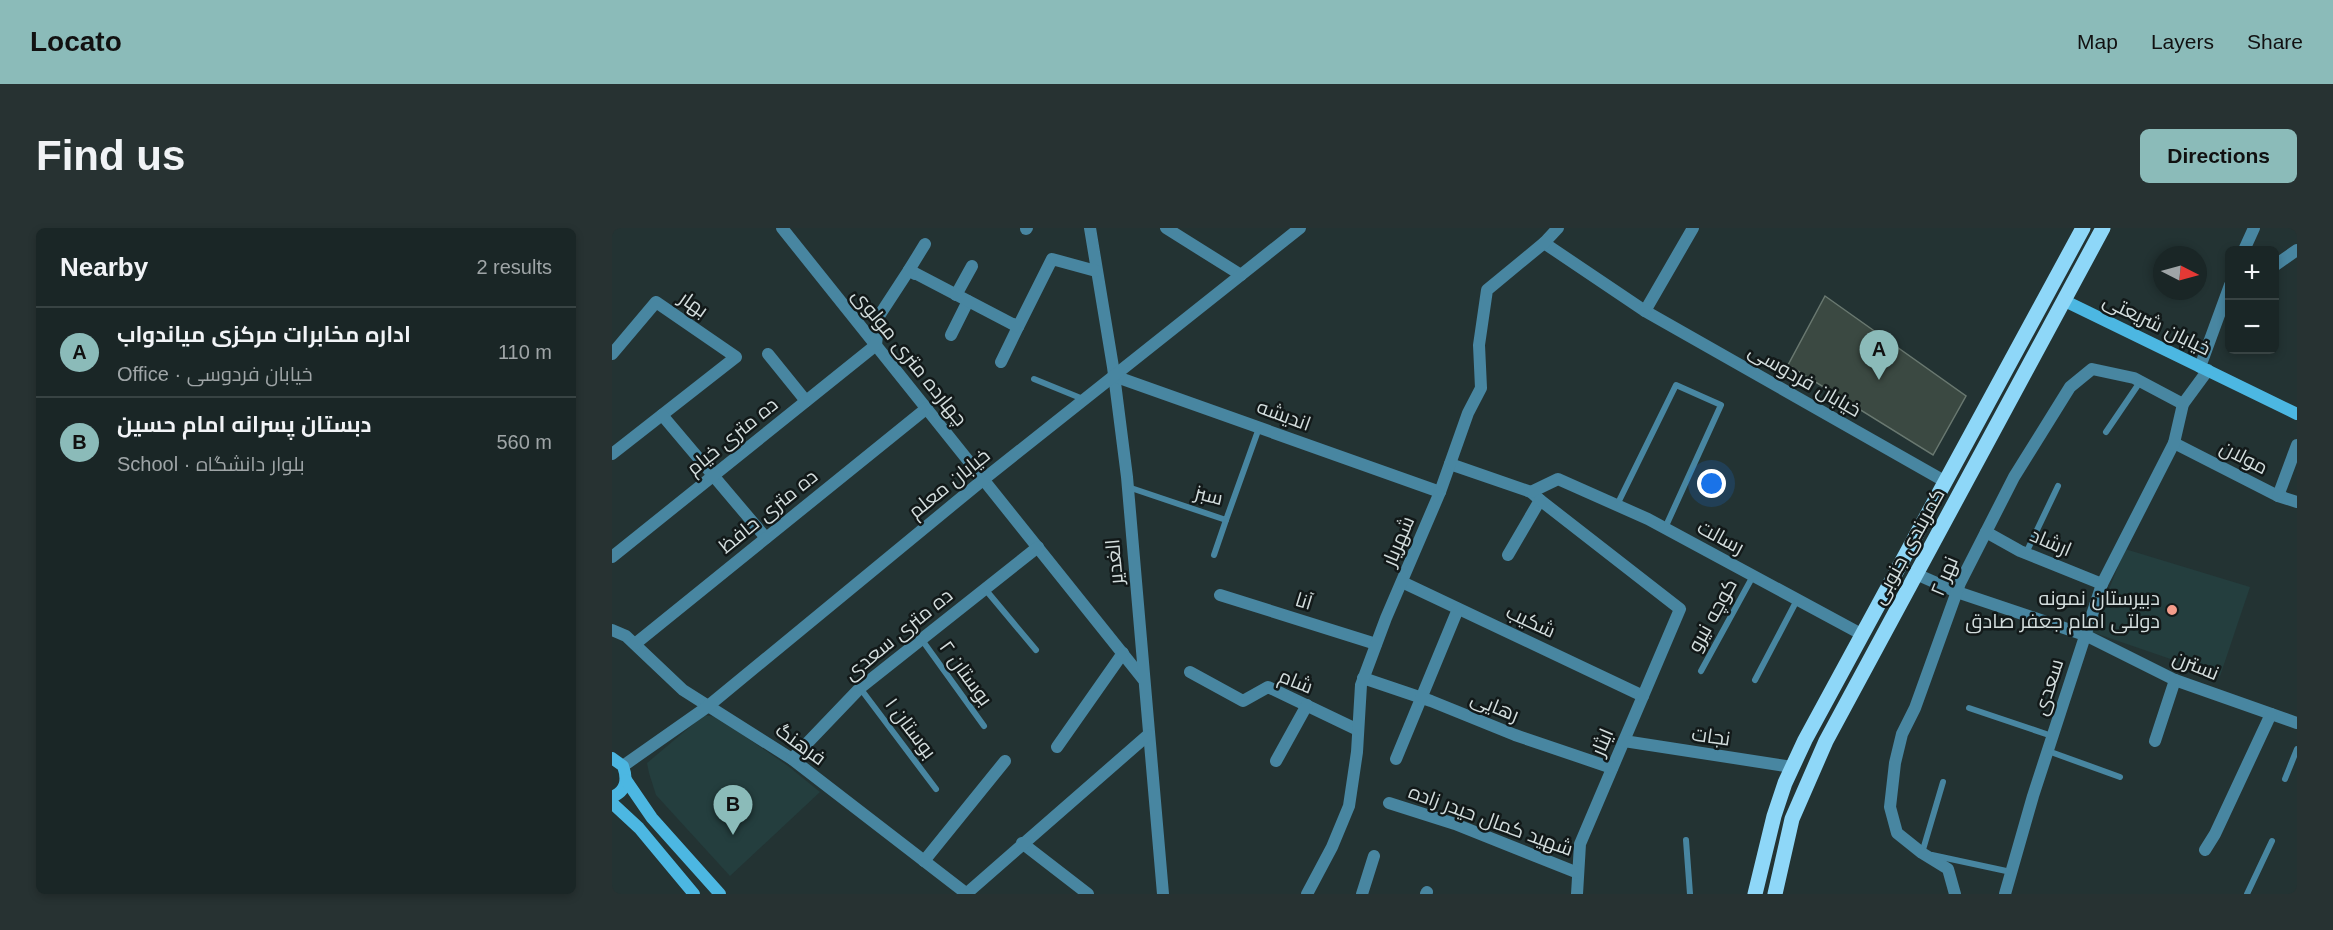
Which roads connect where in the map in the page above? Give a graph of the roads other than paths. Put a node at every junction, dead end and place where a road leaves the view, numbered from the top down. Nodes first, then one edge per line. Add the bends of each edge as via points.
1 (782, 228) edge
2 (1090, 228) edge
3 (1166, 228) edge
4 (1300, 228) edge
5 (1558, 228) edge
6 (1693, 228) edge
7 (2084, 228) edge
8 (2103, 228) edge
9 (2254, 228) edge
10 (1544, 243) junction
11 (926, 244) dead end
12 (2246, 246) edge
13 (2297, 250) edge
14 (2279, 263) edge
15 (972, 266) dead end
16 (909, 270) junction
17 (1096, 271) junction
18 (1241, 275) junction
19 (2049, 293) junction
20 (962, 298) junction
21 (2225, 299) edge
22 (2065, 300) junction
23 (1645, 310) junction
24 (1018, 327) junction
25 (951, 335) dead end
26 (876, 345) junction
27 (612, 354) edge
28 (768, 354) dead end
29 (1001, 362) dead end
30 (2204, 369) junction
31 (1114, 376) junction
32 (1034, 379) dead end
33 (2140, 381) junction
34 (1084, 400) junction
35 (806, 401) junction
36 (2183, 404) junction
37 (927, 408) junction
38 (2297, 414) edge
39 (662, 415) junction
40 (1259, 427) junction
41 (2106, 432) dead end
42 (2174, 443) junction
43 (2297, 445) edge
44 (612, 454) edge
45 (1450, 464) junction
46 (712, 477) junction
47 (984, 479) junction
48 (1946, 482) junction
49 (2058, 486) dead end
50 (1128, 487) junction
51 (1440, 492) junction
52 (1535, 496) junction
53 (2278, 496) junction
54 (2297, 502) edge
55 (1617, 505) junction
56 (1226, 520) junction
57 (1664, 528) junction
58 (1986, 532) junction
59 (766, 538) junction
60 (1038, 547) junction
61 (2025, 553) junction
62 (1214, 555) dead end
63 (1508, 555) dead end
64 (612, 557) edge
65 (1916, 574) junction
66 (1753, 576) junction
67 (1402, 582) junction
68 (2102, 584) junction
69 (985, 589) junction
70 (1957, 592) junction
71 (1220, 596) dead end
72 (1797, 600) junction
73 (1458, 609) junction
74 (612, 630) edge
75 (1863, 636) junction
76 (2085, 636) junction
77 (921, 639) junction
78 (635, 644) junction
79 (1376, 644) junction
80 (1036, 650) dead end
81 (1123, 653) junction
82 (1701, 671) dead end
83 (1190, 672) dead end
84 (1363, 678) junction
85 (1144, 679) junction
86 (1755, 680) dead end
87 (2175, 680) junction
88 (860, 688) junction
89 (1643, 696) junction
90 (1422, 698) junction
91 (1307, 705) junction
92 (707, 707) junction
93 (1969, 708) dead end
94 (2271, 714) junction
95 (2297, 723) edge
96 (984, 726) dead end
97 (1358, 730) junction
98 (1148, 735) junction
99 (2052, 736) junction
100 (1624, 741) junction
101 (2155, 741) dead end
102 (1057, 747) dead end
103 (2297, 749) edge
104 (2048, 751) junction
105 (612, 758) edge
106 (792, 759) junction
107 (1396, 759) dead end
108 (1005, 761) dead end
109 (1276, 761) dead end
110 (623, 766) junction
111 (1792, 767) junction
112 (1612, 768) junction
113 (2120, 777) dead end
114 (2285, 779) dead end
115 (626, 780) junction
116 (1943, 782) dead end
117 (936, 789) dead end
118 (612, 797) edge
119 (612, 803) edge
120 (1389, 803) dead end
121 (1686, 840) dead end
122 (2272, 841) dead end
123 (1022, 843) junction
124 (2205, 850) dead end
125 (1922, 853) junction
126 (1374, 856) dead end
127 (924, 861) junction
128 (2011, 872) junction
129 (1578, 873) junction
130 (1080, 892) edge
131 (694, 894) edge
132 (720, 894) edge
133 (967, 894) edge
134 (1162, 894) edge
135 (1307, 894) edge
136 (1362, 894) edge
137 (1577, 894) edge
138 (1690, 894) edge
139 (1755, 894) edge
140 (1775, 894) edge
141 (1955, 894) edge
142 (2005, 894) edge
143 (2247, 894) edge

1 - 26 street, چهارده متری مولوی
2 - 17 street, الغدیر
3 - 18 street
4 - 18 street, خیابان معلم
5 - 10 street, شهریار
6 - 23 street
7 - 19 main road, کمربندی جنوبی
8 - 22 main road, کمربندی جنوبی
9 - 12 street
10 - 23 street, خیابان فردوسی
10 - 45 street, شهریار via 1487,290 1479,345 1480,388
11 - 16 street
13 - 14 street
15 - 20 street
16 - 20 street
16 - 24 street
16 - 26 street via 879,316
17 - 24 street via 1052,259
17 - 31 street, الغدیر
18 - 31 street, خیابان معلم
19 - 22 main road
19 - 48 main road, کمربندی جنوبی
20 - 24 street
20 - 25 street
21 - 30 street, سعدی
22 - 30 main road, خیابان شریعتی
22 - 65 main road, کمربندی جنوبی
23 - 48 street, خیابان فردوسی
24 - 29 street
26 - 35 street, ده متری خیام
26 - 37 street, چهارده متری مولوی
27 - 39 street, بهار via 656,302 736,357
28 - 35 street
30 - 36 street, سعدی
30 - 38 main road, خیابان شریعتی
31 - 34 street, خیابان معلم
31 - 40 street, اندیشه
31 - 50 street, الغدیر
32 - 34 lane
33 - 36 street, نهر ۲
33 - 41 lane
33 - 58 street, نهر ۲ via 2092,369 2070,387 2014,477
34 - 47 street, خیابان معلم
35 - 46 street, ده متری خیام
36 - 42 street, سعدی
37 - 47 street, چهارده متری مولوی
37 - 59 street, ده متری حافظ
39 - 44 street
39 - 46 street
40 - 51 street, اندیشه
40 - 56 lane, سبز
42 - 53 street, مولان
42 - 68 street, سعدی
43 - 53 street
45 - 51 street, شهریار
45 - 52 street
46 - 59 street
46 - 64 street, ده متری خیام
47 - 60 street, چهارده متری مولوی
47 - 92 street, خیابان معلم
48 - 75 main road, کمربندی جنوبی
49 - 61 lane
50 - 56 lane, سبز
50 - 85 street, الغدیر
51 - 67 street, شهریار
52 - 55 street, رسالت via 1558,479
52 - 63 street
52 - 89 street, ایثار via 1680,609
53 - 54 street, مولان
55 - 57 street, رسالت
55 - 57 lane via 1676,385 1721,405
56 - 62 lane
57 - 66 street, رسالت
58 - 61 street, ارشاد
58 - 70 street, نهر ۲
59 - 78 street, ده متری حافظ
60 - 69 street, ده متری سعدی
60 - 81 street, چهارده متری مولوی
61 - 68 street, ارشاد
65 - 70 street, نسترن
65 - 140 main road, کمربندی جنوبی via 1805,785 1792,819
66 - 72 street, رسالت
66 - 82 lane, کوچه نیرو
67 - 73 street, شکیب
67 - 79 street, شهریار
68 - 76 street, سعدی
69 - 77 street, ده متری سعدی
69 - 80 lane
70 - 76 street, نسترن
70 - 125 street, نهر ۲ via 1902,734 1895,763 1890,807 1897,833
71 - 79 street, آنا
72 - 75 street, رسالت
72 - 86 lane
73 - 89 street, شکیب
73 - 90 street
74 - 78 street, فرهنگ
75 - 111 main road, کمربندی جنوبی
76 - 87 street, نسترن
76 - 99 street, سعدی
77 - 88 street, ده متری سعدی
77 - 96 lane, بوستان ۲
78 - 92 street, فرهنگ via 683,690
79 - 84 street, شهریار
81 - 85 street, چهارده متری مولوی
81 - 102 street
83 - 91 street, شام via 1243,701 1268,687
84 - 90 street, رهایی
84 - 97 street, شهریار
85 - 98 street, الغدیر
87 - 94 street, نسترن
87 - 101 street
88 - 106 street, ده متری سعدی
88 - 117 lane, بوستان ۱
89 - 100 street, ایثار
90 - 107 street
90 - 112 street, رهایی
91 - 97 street, شام
91 - 109 street
92 - 106 street, فرهنگ
92 - 110 street, خیابان معلم
93 - 99 lane
94 - 95 street, نسترن
94 - 124 street
97 - 135 street, شهریار via 1349,806
98 - 123 street, فرهنگ
98 - 134 street, الغدیر
99 - 104 street, سعدی
100 - 111 street, نجات
100 - 112 street, ایثار
103 - 114 lane
104 - 113 lane
104 - 128 street, سعدی
105 - 110 main road
106 - 127 street, فرهنگ
108 - 127 street
110 - 115 main road
111 - 139 main road, کمربندی جنوبی via 1774,816
112 - 129 street, ایثار via 1580,844
115 - 118 main road
115 - 132 main road via 652,818
116 - 125 lane
119 - 131 main road via 639,828
120 - 129 street, شهید کمال حیدر زاده via 1455,824
121 - 138 lane
122 - 143 lane
123 - 130 street
123 - 133 street, فرهنگ
125 - 128 lane
125 - 141 street, نهر ۲ via 1948,869
126 - 136 street
127 - 133 street, فرهنگ
128 - 142 street, سعدی
129 - 137 street, ایثار

